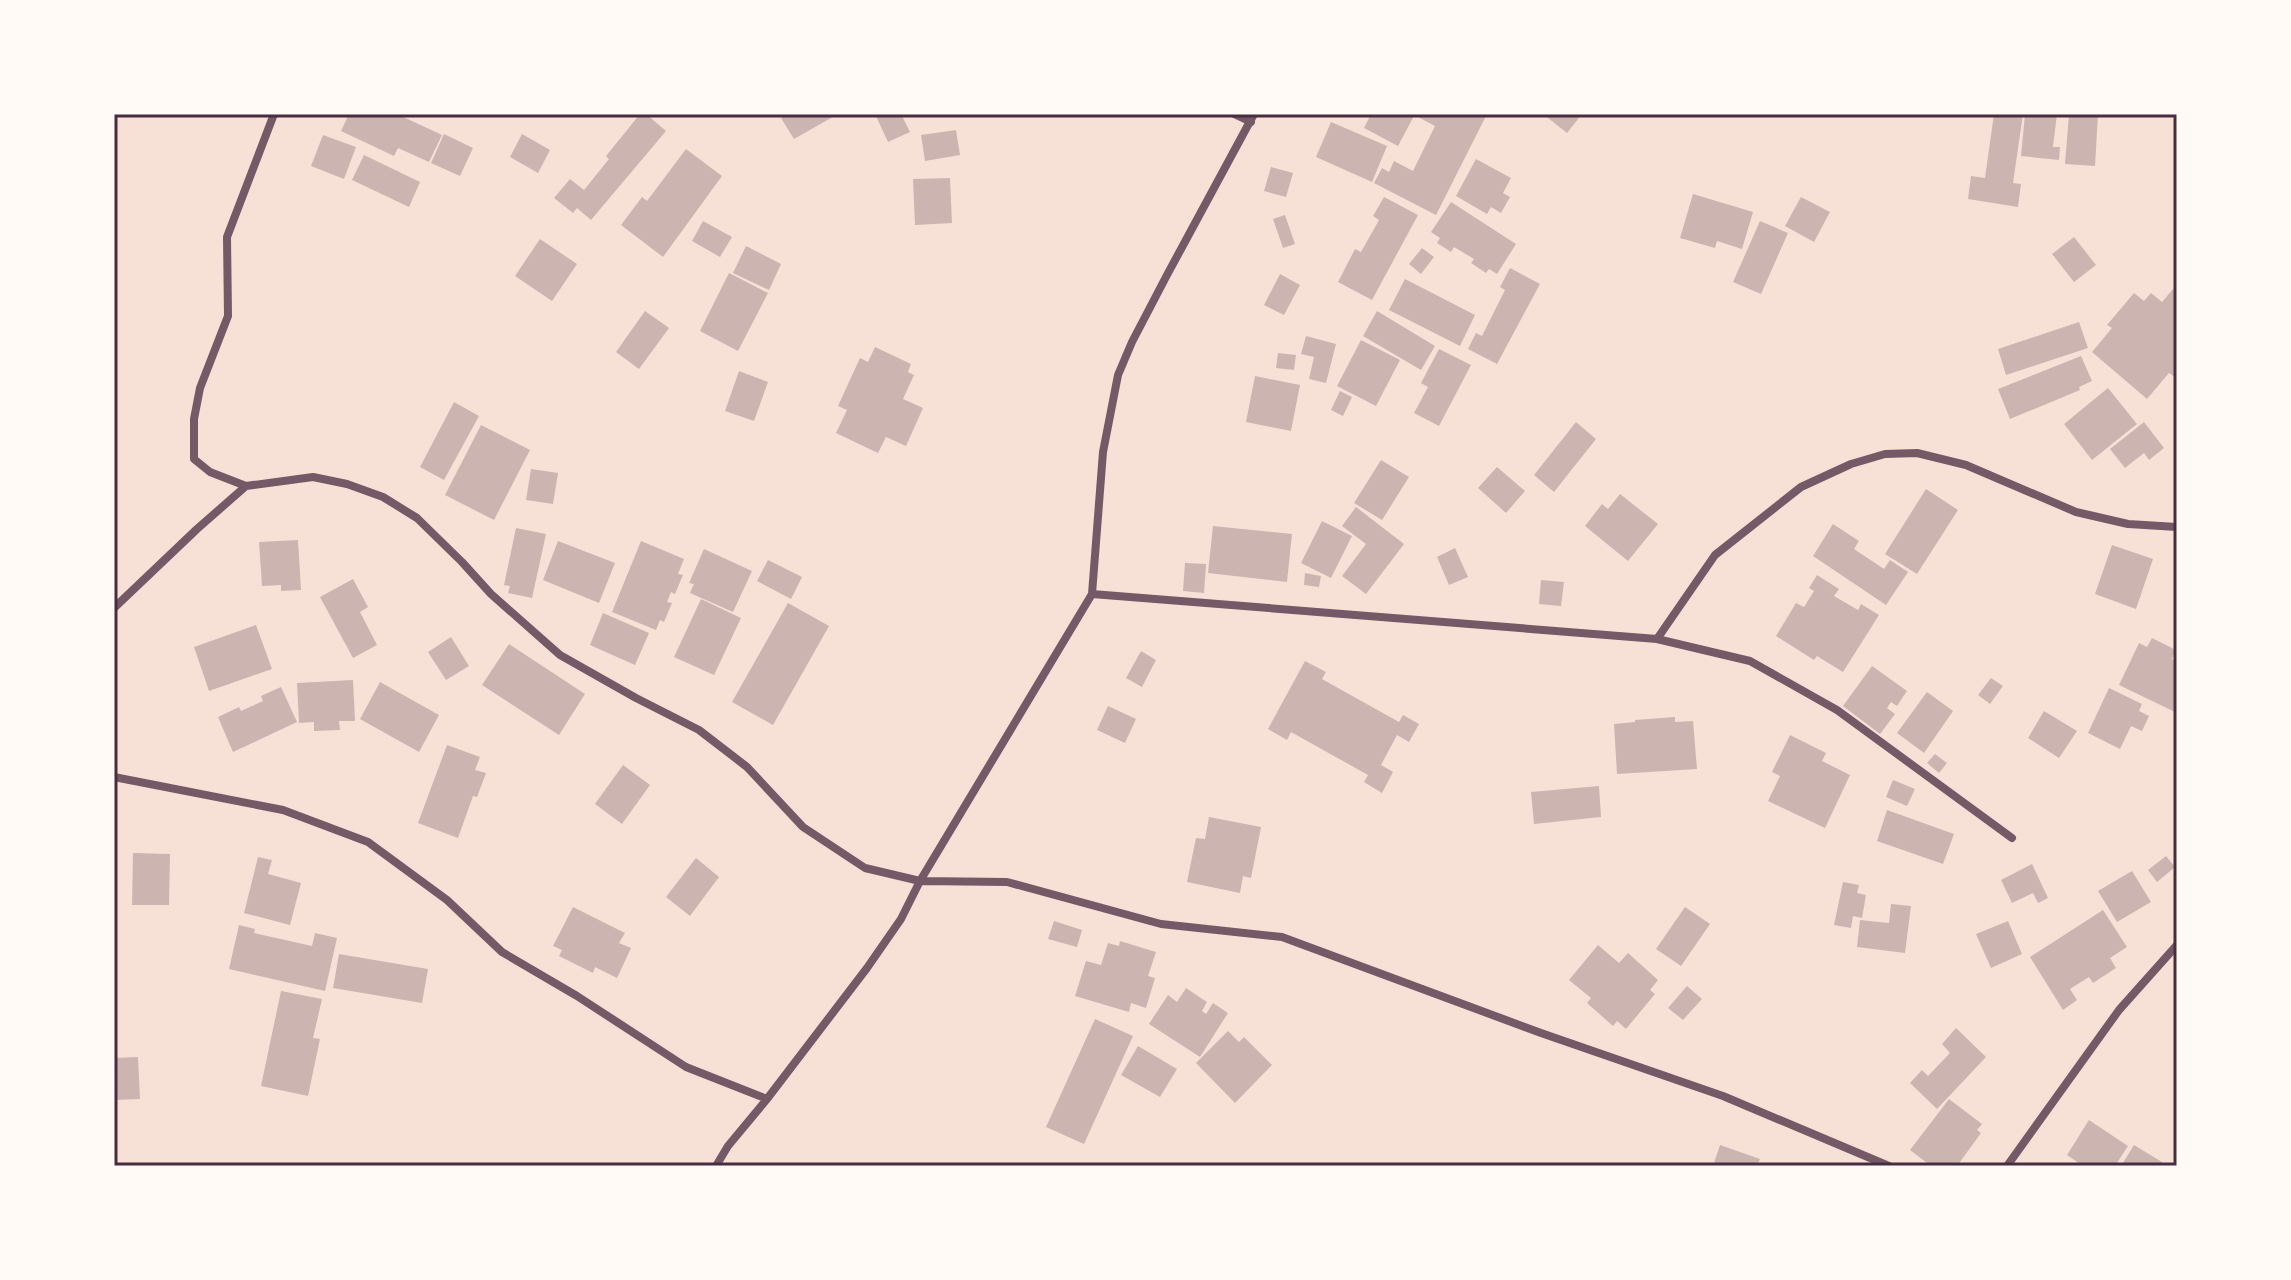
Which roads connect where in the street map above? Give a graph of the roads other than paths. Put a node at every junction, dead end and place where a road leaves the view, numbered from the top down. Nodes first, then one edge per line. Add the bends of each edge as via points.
1 (274, 114) edge
2 (1234, 114) edge
3 (1252, 118) edge
4 (246, 486) junction
5 (2177, 527) edge
6 (1092, 594) junction
7 (114, 608) edge
8 (1657, 639) junction
9 (114, 777) edge
10 (2012, 838) dead end
11 (920, 881) junction
12 (2177, 945) edge
13 (767, 1099) junction
14 (716, 1166) edge
15 (1889, 1166) edge
16 (2007, 1166) edge

1 - 4 street via 227,237 228,316 200,388 194,419 194,459 210,472
2 - 3 street
3 - 6 street via 1118,375 1103,452
4 - 7 street
4 - 11 street via 313,477 383,497 417,518 560,655 699,730 747,767 803,827 865,868
5 - 8 street via 2128,524 2076,512 1966,465 1917,453 1885,454 1801,487 1715,555
6 - 8 street
6 - 11 street
8 - 10 street via 1750,661 1837,710
9 - 13 street via 283,810 368,842 447,900 502,952 686,1067
11 - 13 street via 867,968
11 - 15 street via 1007,882 1161,924 1282,937 1723,1096
12 - 16 street via 2119,1010
13 - 14 street

